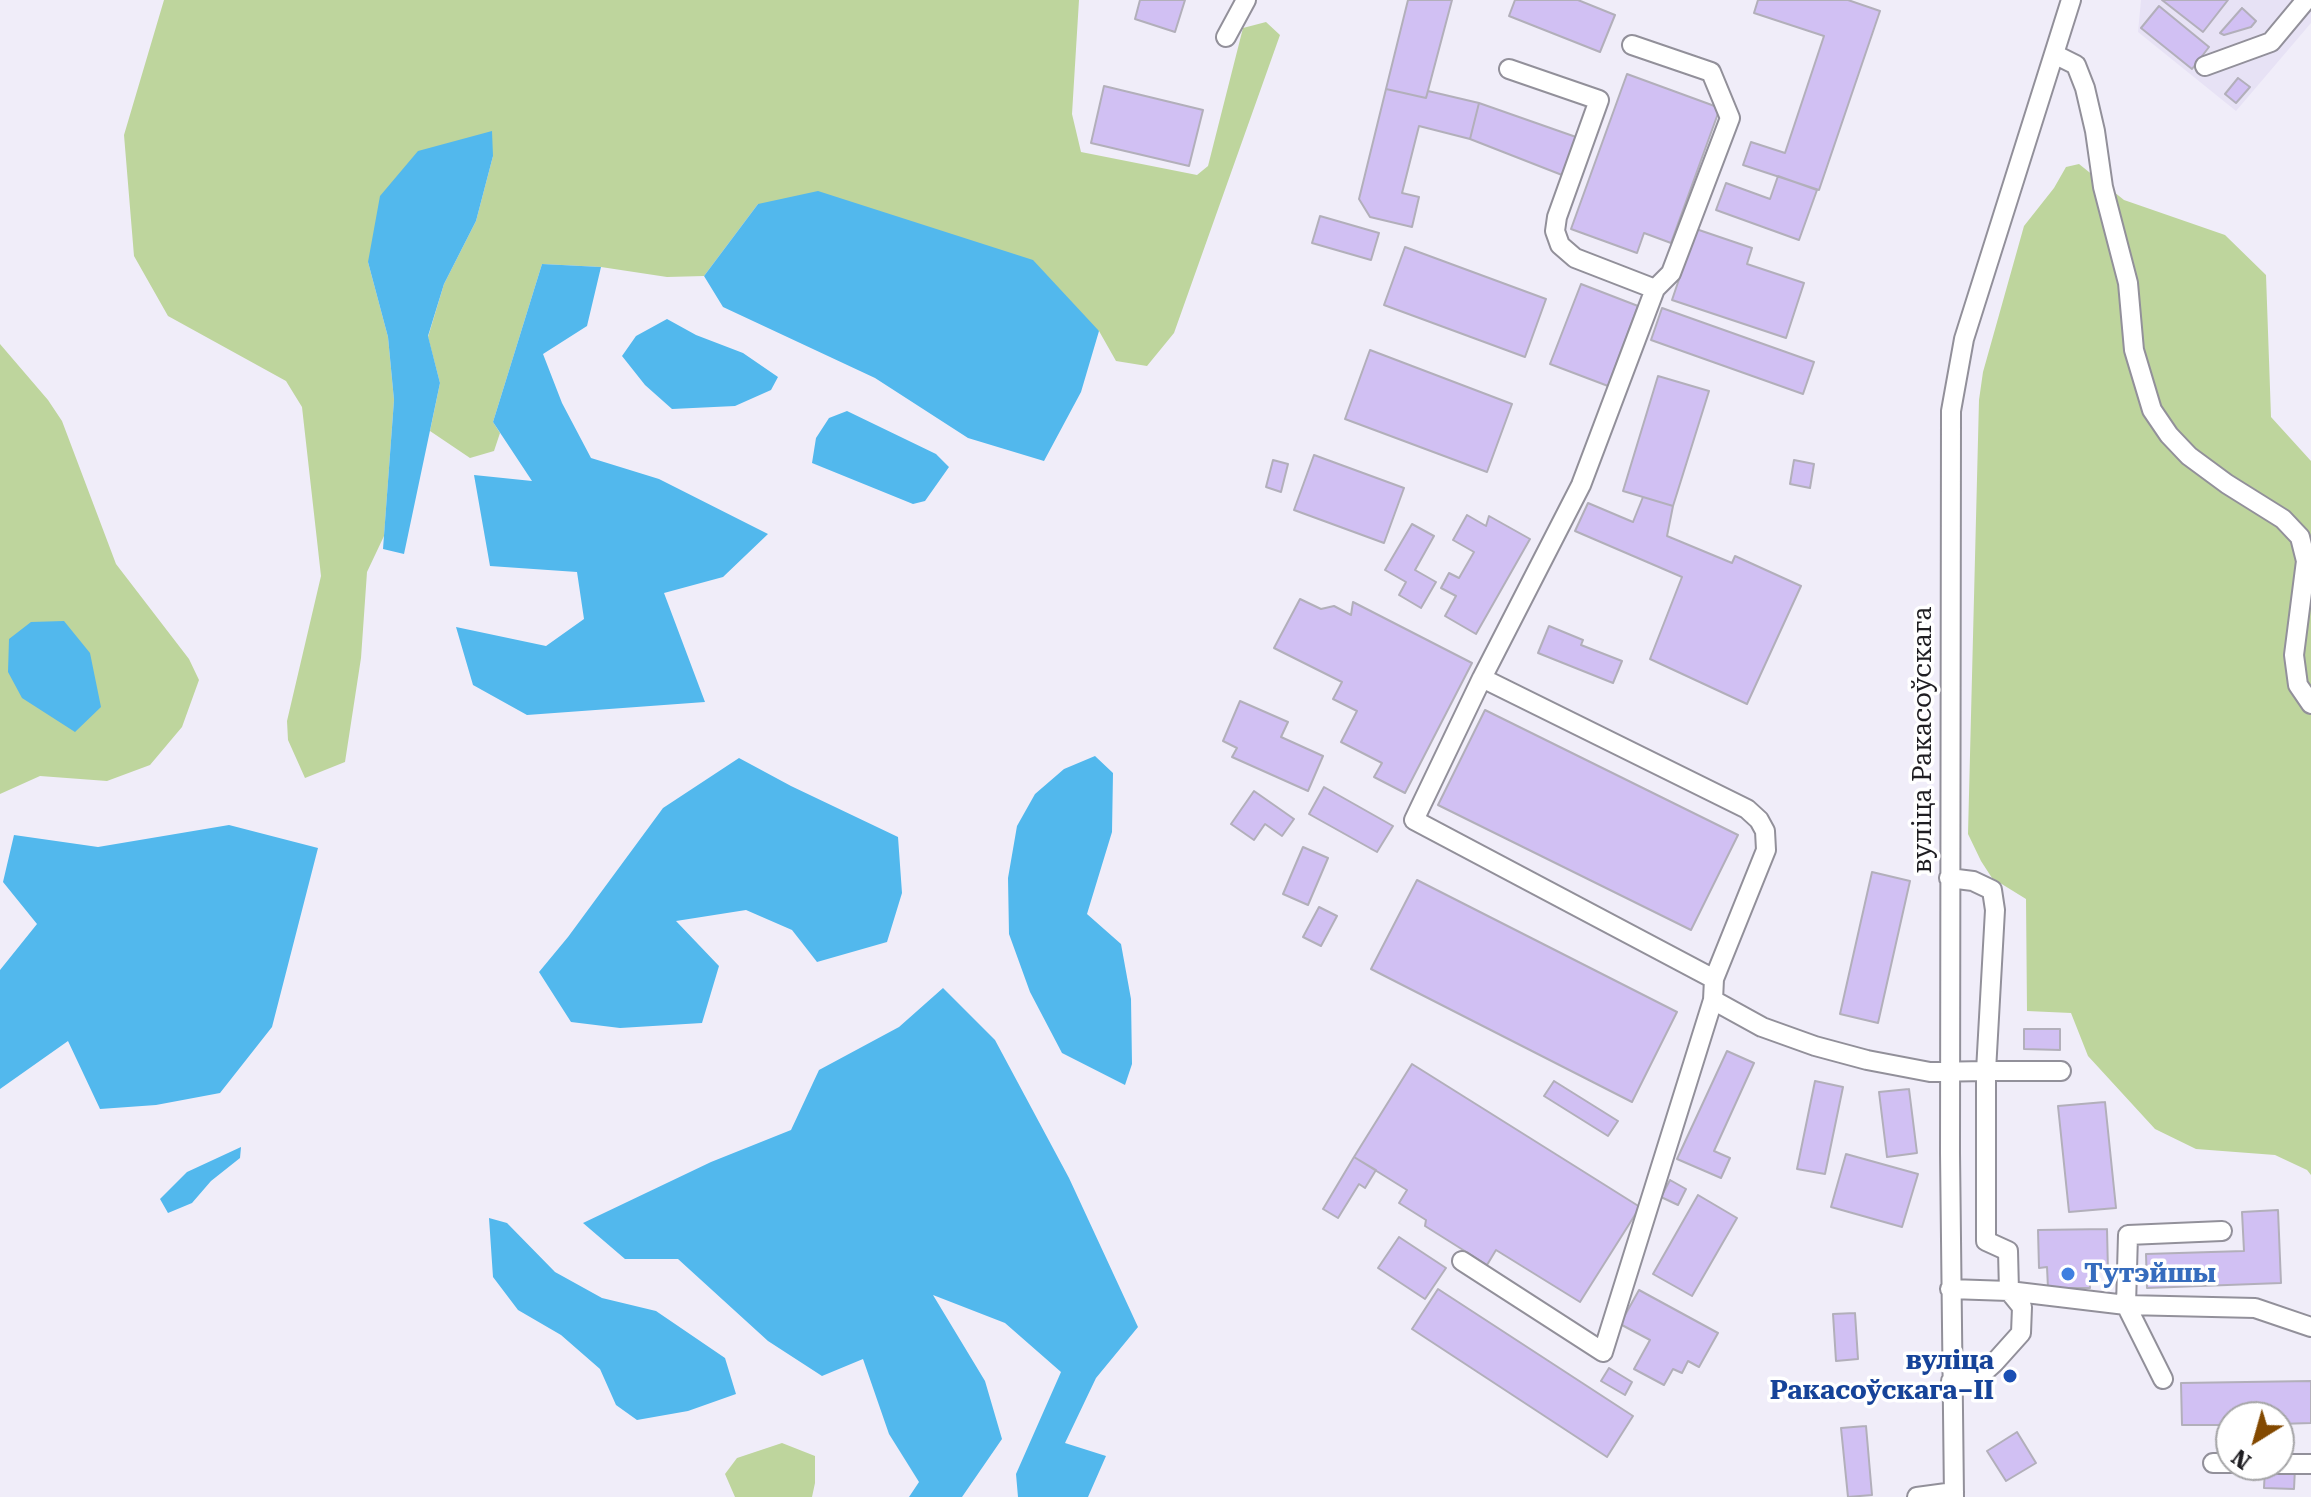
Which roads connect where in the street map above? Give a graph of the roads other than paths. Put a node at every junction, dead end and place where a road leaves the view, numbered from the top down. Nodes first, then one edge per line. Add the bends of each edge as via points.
1 (1246, 0) edge
2 (2071, 0) edge
3 (2306, 0) edge
4 (1226, 37) dead end
5 (1632, 45) dead end
6 (2054, 54) junction
7 (2205, 66) dead end
8 (1509, 69) dead end
9 (1655, 289) junction
10 (1482, 678) junction
11 (2311, 704) edge
12 (1949, 878) junction
13 (1714, 979) junction
14 (1713, 1000) junction
15 (1950, 1071) junction
16 (1986, 1071) junction
17 (2061, 1071) dead end
18 (2222, 1231) dead end
19 (1462, 1261) dead end
20 (1950, 1289) junction
21 (2009, 1291) junction
22 (2126, 1305) junction
23 (2311, 1327) edge
24 (2163, 1379) dead end
25 (1951, 1381) junction
26 (1954, 1495) edge
27 (1917, 1497) edge

1 - 4 street
2 - 6 street, вуліца Ракасоўскага
3 - 7 street via 2271,42
5 - 9 street via 1711,72 1730,118 1671,273
6 - 11 street via 2076,65 2085,88 2128,283 2134,350 2152,410 2189,456 2283,519 2300,537 2306,561 2294,655 2298,685
6 - 12 street, вуліца Ракасоўскага via 1964,339 1951,411
8 - 9 street via 1599,100 1555,231 1560,245 1575,258
9 - 10 street via 1581,485
10 - 13 street via 1747,809 1759,820 1766,850
10 - 13 street via 1414,820
12 - 15 street, вуліца Ракасоўскага
12 - 16 street via 1992,890
13 - 14 street
14 - 15 street via 1762,1027 1815,1046 1930,1072
14 - 19 street via 1603,1352
15 - 16 street
15 - 20 street, вуліца Ракасоўскага
16 - 17 street
16 - 21 street via 1986,1241 2008,1251
18 - 22 street via 2128,1235
20 - 21 street
20 - 25 street, вуліца Ракасоўскага
21 - 22 street
21 - 25 street via 2022,1307 2021,1333 1984,1372
22 - 23 street via 2255,1308
22 - 24 street
25 - 26 street, вуліца Ракасоўскага
26 - 27 street

